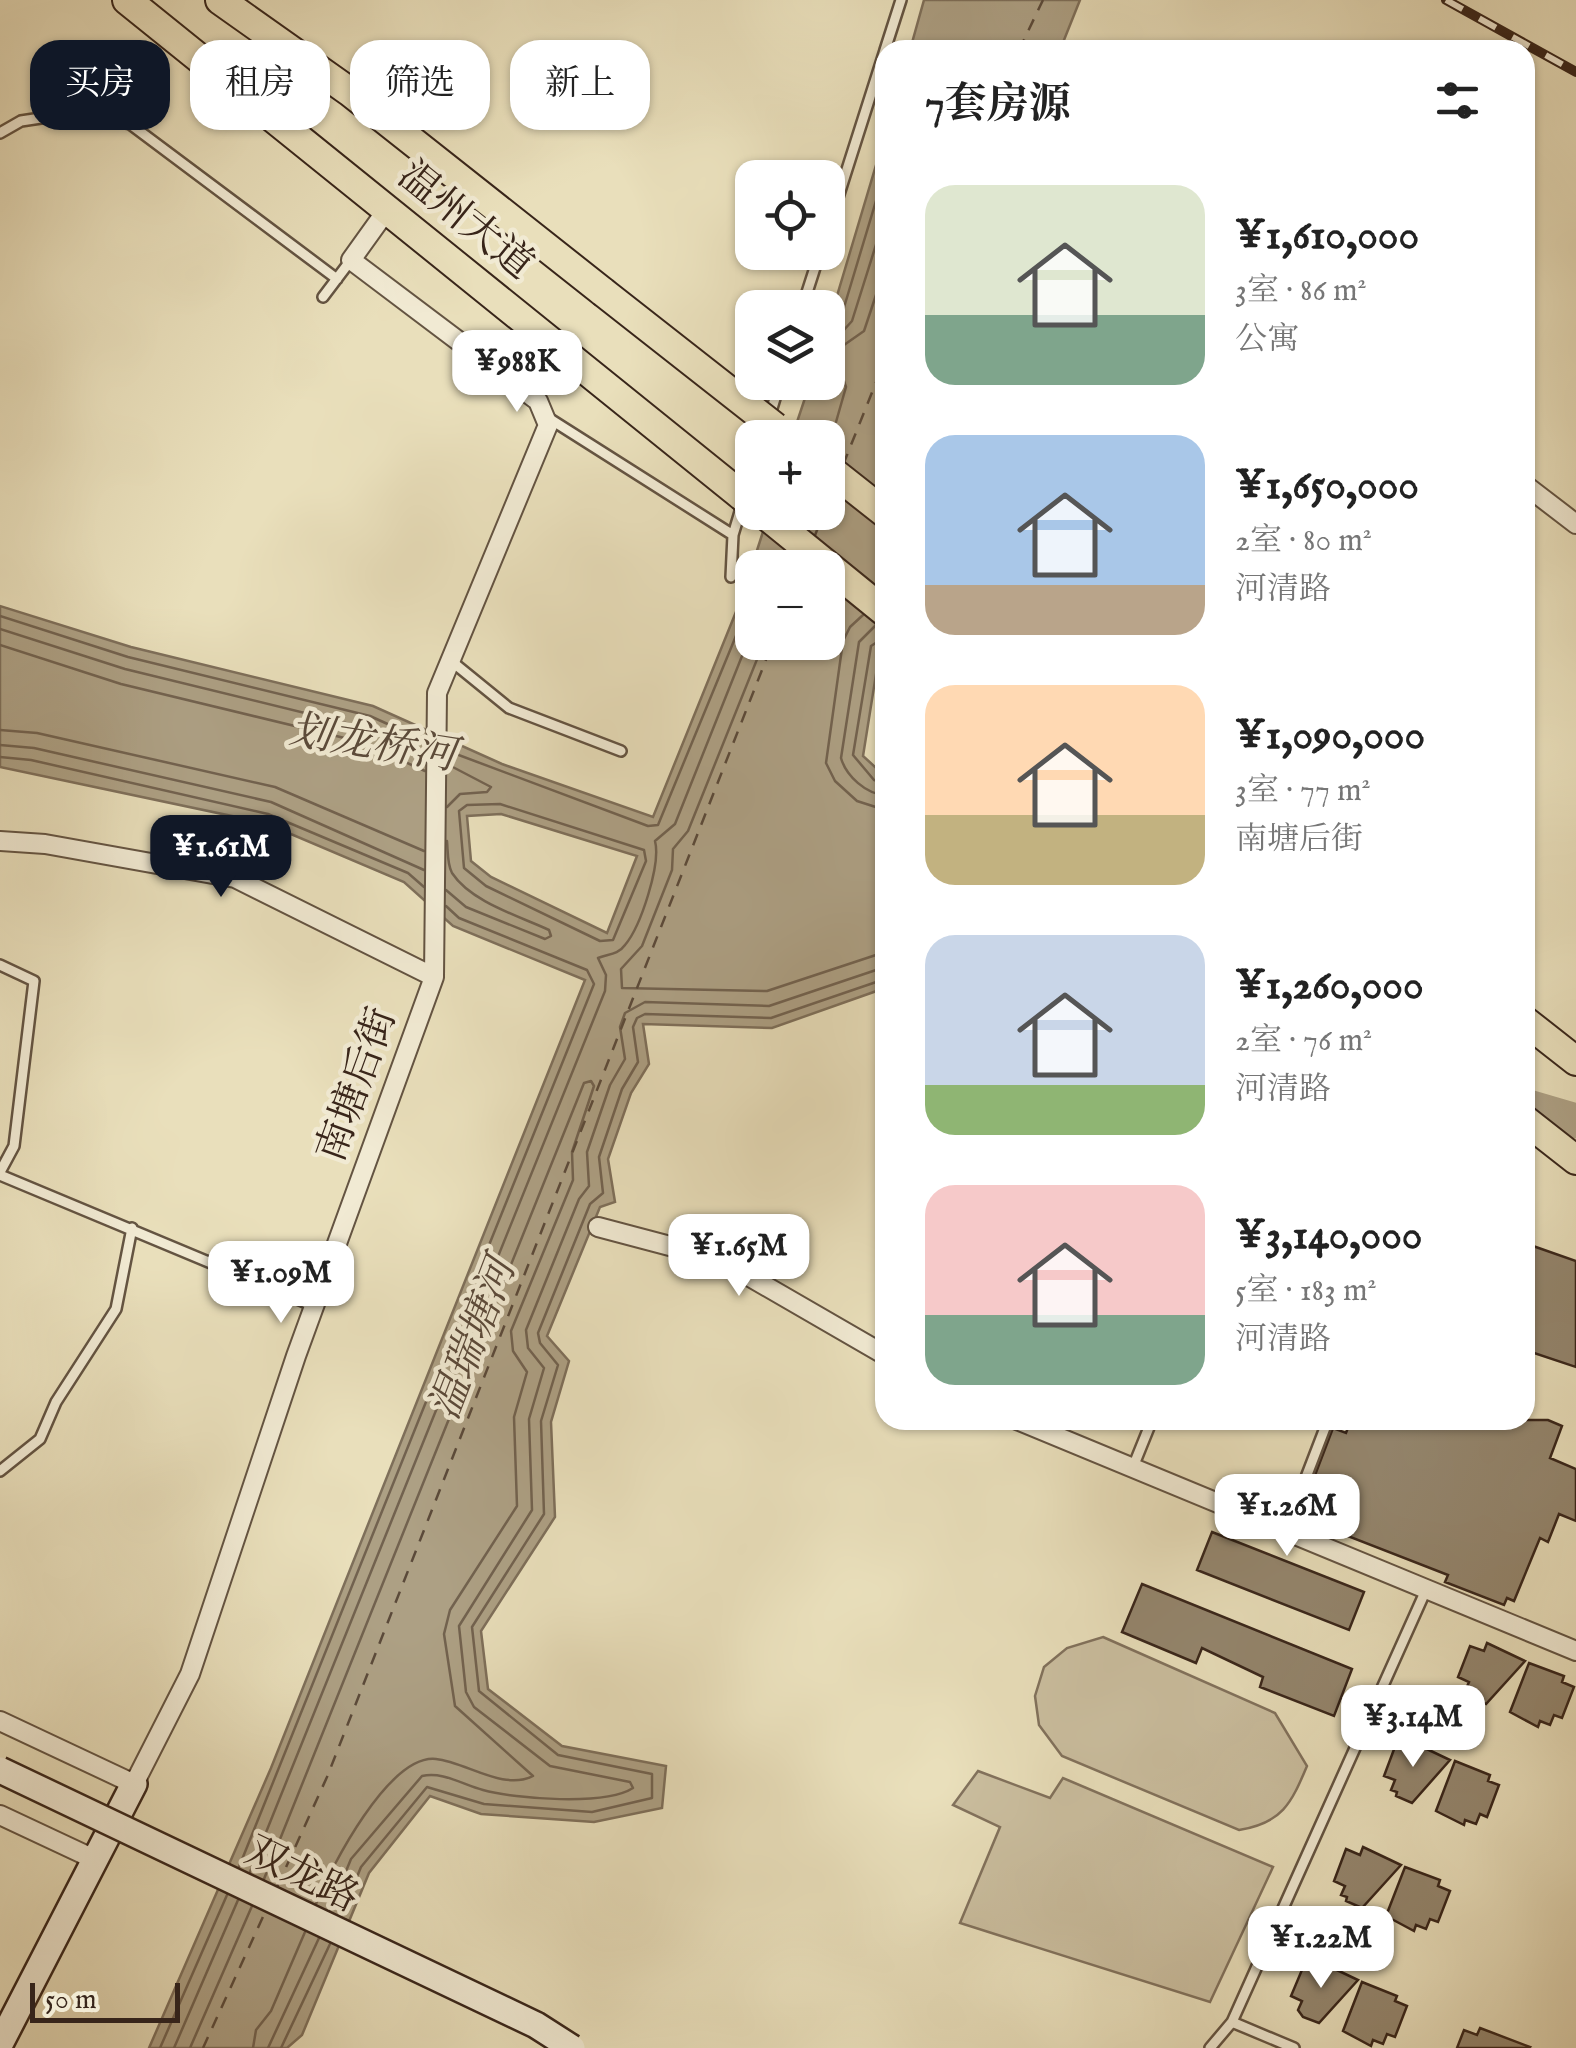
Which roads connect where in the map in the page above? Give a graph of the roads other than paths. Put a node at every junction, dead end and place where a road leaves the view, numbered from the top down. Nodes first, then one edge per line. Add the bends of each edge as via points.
1 (127, 0) edge
2 (220, 0) edge
3 (901, 0) edge
4 (888, 40) edge
5 (875, 81) edge
6 (0, 133) edge
7 (845, 175) edge
8 (390, 208) junction
9 (351, 260) junction
10 (337, 278) junction
11 (323, 297) dead end
12 (544, 414) junction
13 (765, 420) edge
14 (845, 481) edge
15 (735, 490) edge
16 (1535, 493) edge
17 (875, 505) edge
18 (1576, 524) edge
19 (735, 528) edge
20 (784, 530) edge
21 (733, 535) junction
22 (731, 577) dead end
23 (875, 604) edge
24 (450, 660) junction
25 (621, 750) dead end
26 (0, 841) edge
27 (0, 966) edge
28 (434, 976) junction
29 (1535, 1029) edge
30 (1572, 1058) edge
31 (1535, 1128) edge
32 (1576, 1160) edge
33 (0, 1174) edge
34 (598, 1227) dead end
35 (132, 1228) junction
36 (314, 1306) junction
37 (875, 1350) edge
38 (1040, 1430) edge
39 (1148, 1430) edge
40 (1324, 1430) edge
41 (1132, 1469) junction
42 (0, 1471) edge
43 (1285, 1532) junction
44 (1426, 1590) junction
45 (1576, 1651) edge
46 (0, 1721) edge
47 (0, 1770) edge
48 (134, 1784) junction
49 (0, 1815) edge
50 (96, 1860) junction
51 (1232, 2022) junction
52 (0, 2044) edge
53 (572, 2048) edge
54 (1210, 2048) edge
55 (1294, 2048) edge

1 - 8 main road, 温州大道
2 - 13 main road, 温州大道, bridge via 350,92
3 - 4 lane
5 - 7 lane
6 - 10 lane via 21,121 74,113 130,124
8 - 9 street
8 - 15 main road, 温州大道
9 - 10 lane
9 - 12 street via 538,401
10 - 11 lane
12 - 21 lane
12 - 24 street, 南塘后街 via 548,426
14 - 17 main road
16 - 18 street
19 - 21 lane
20 - 23 main road
21 - 22 lane
24 - 25 lane via 510,708
24 - 28 street, 南塘后街 via 437,693
26 - 28 street via 235,878
27 - 33 lane via 34,981 14,1146
28 - 36 street, 南塘后街
29 - 30 main road
31 - 32 main road
33 - 35 lane
34 - 37 street via 719,1259
35 - 36 lane
35 - 42 lane via 116,1308 40,1439
36 - 48 street, 南塘后街 via 190,1674
38 - 41 street
39 - 41 lane
40 - 43 lane
41 - 43 street
43 - 44 street
44 - 45 street
44 - 51 lane
46 - 48 street
47 - 53 main road, 双龙路, bridge
48 - 50 main road, 南塘后街
49 - 50 street
50 - 52 main road, 南塘后街
51 - 54 lane
51 - 55 lane

